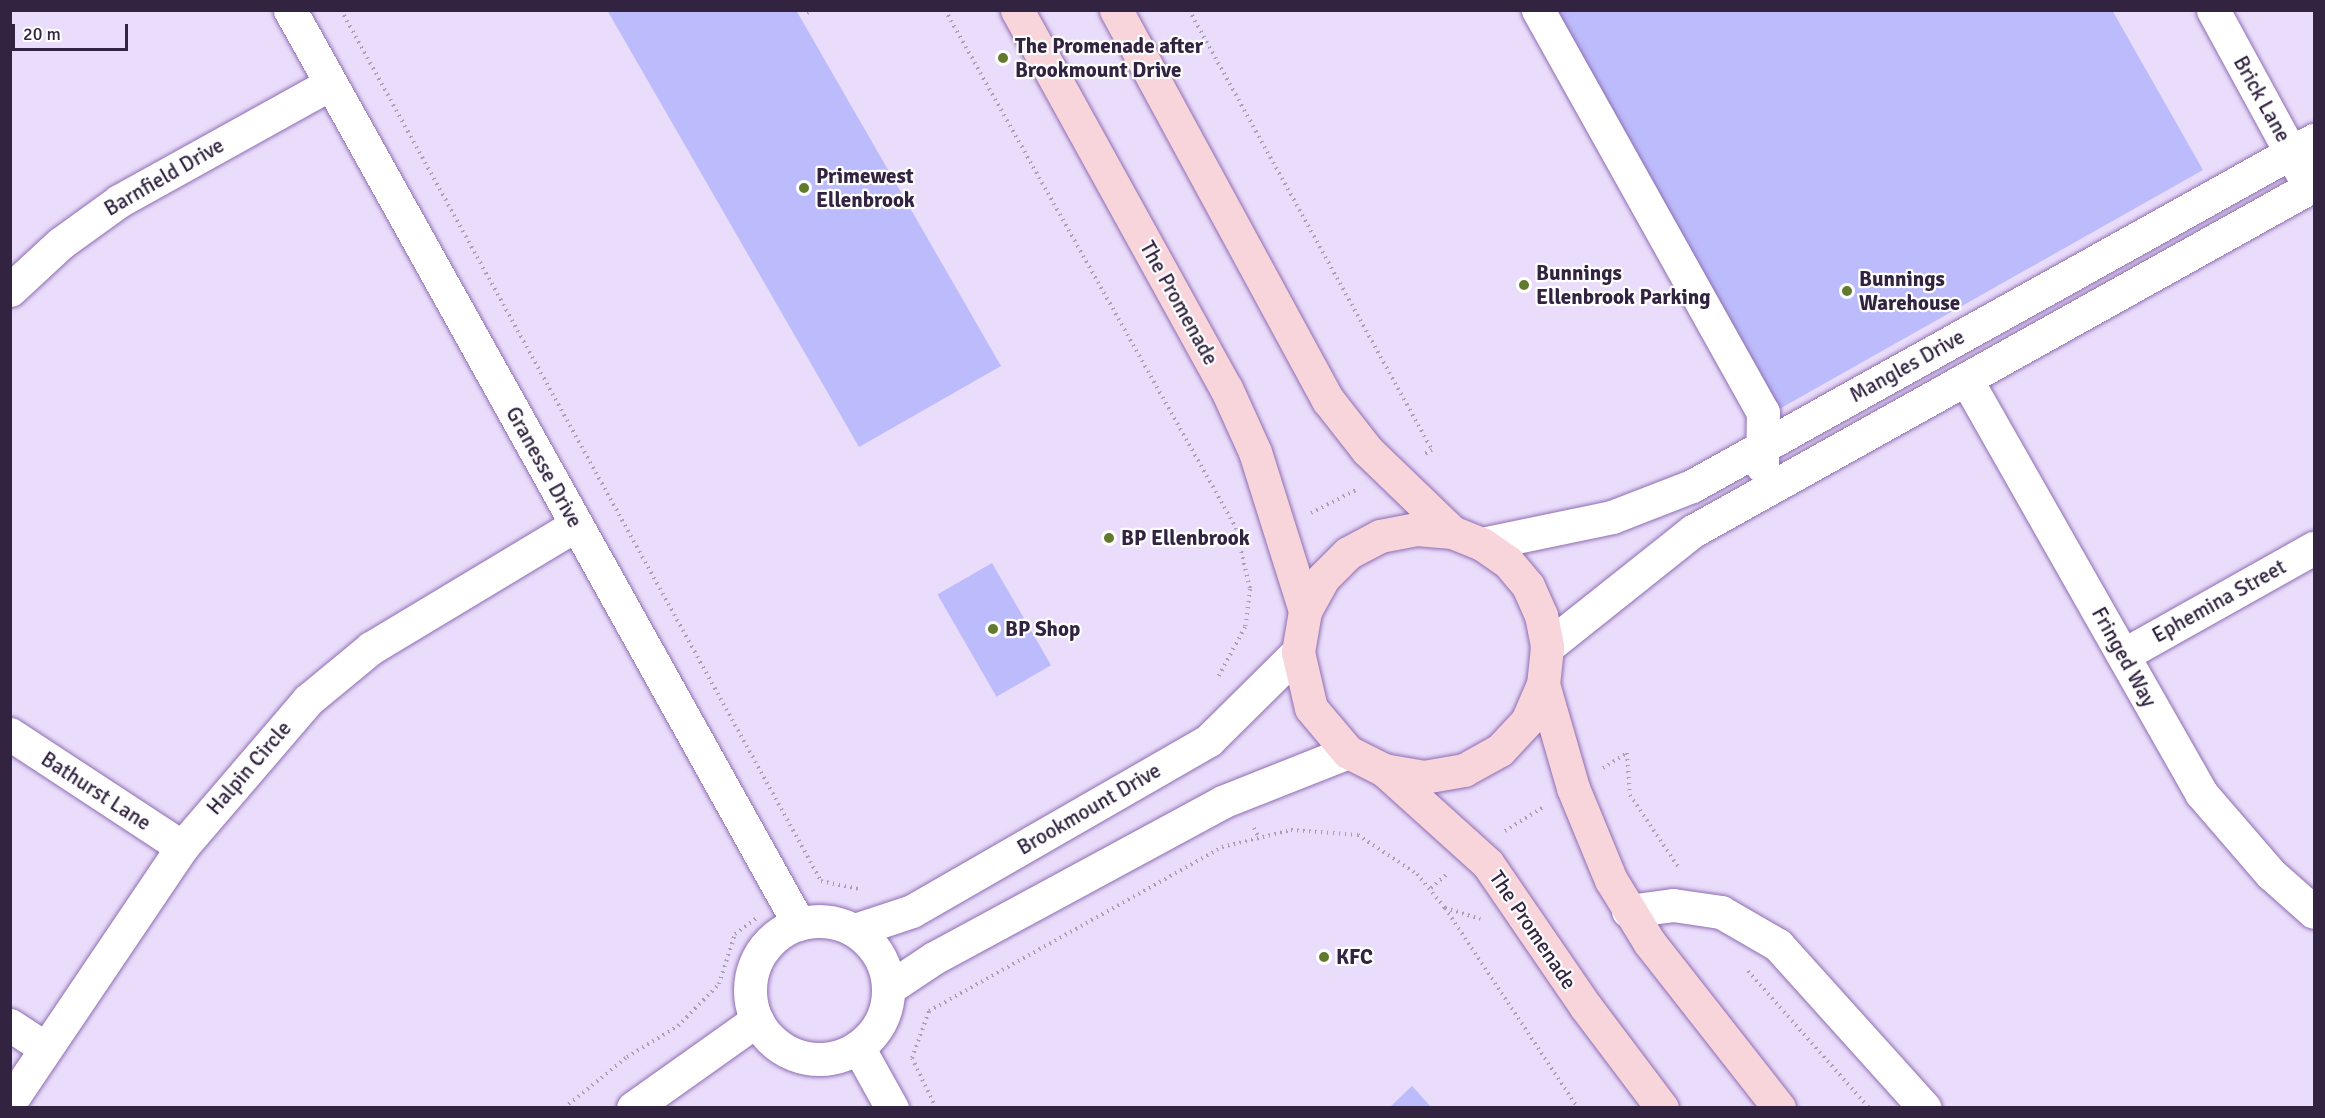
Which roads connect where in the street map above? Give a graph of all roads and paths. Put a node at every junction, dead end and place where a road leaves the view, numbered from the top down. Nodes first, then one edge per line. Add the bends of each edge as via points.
1 (290, 10) edge
2 (341, 10) edge
3 (812, 10) edge
4 (945, 10) edge
5 (1017, 10) edge
6 (1116, 10) edge
7 (1538, 10) edge
8 (2213, 10) edge
9 (807, 13) dead end
10 (330, 84) junction
11 (2303, 147) edge
12 (2312, 186) edge
13 (10, 290) edge
14 (1966, 379) junction
15 (1763, 446) junction
16 (1742, 503) junction
17 (576, 525) junction
18 (1467, 538) junction
19 (2314, 548) edge
20 (1305, 611) junction
21 (1547, 647) junction
22 (1298, 652) junction
23 (2123, 655) junction
24 (1543, 684) junction
25 (1213, 686) dead end
26 (10, 734) edge
27 (1348, 752) junction
28 (1384, 770) junction
29 (1235, 796) junction
30 (1259, 838) junction
31 (182, 847) junction
32 (821, 881) junction
33 (867, 891) dead end
34 (1628, 911) junction
35 (793, 912) junction
36 (2314, 912) edge
37 (855, 930) junction
38 (889, 988) junction
39 (757, 1020) junction
40 (10, 1025) edge
41 (858, 1047) junction
42 (45, 1048) junction
43 (10, 1102) edge
44 (564, 1107) edge
45 (633, 1107) edge
46 (892, 1107) edge
47 (936, 1107) edge
48 (1578, 1107) edge
49 (1662, 1107) edge
50 (1779, 1107) edge
51 (1925, 1107) edge

1 - 10 street, Granesse Drive
2 - 32 path
3 - 9 path
4 - 25 path via 1236,528 1250,589 1245,627
5 - 20 main road, The Promenade via 1226,387 1256,452
6 - 18 main road via 1328,400 1367,450
7 - 15 street via 1763,412
8 - 11 street, Brick Lane
10 - 13 street, Barnfield Drive via 118,201 61,243
10 - 17 street, Granesse Drive
11 - 12 street, Brick Lane
11 - 15 street, Mangles Drive
12 - 14 street, Mangles Drive
14 - 16 street, Mangles Drive
14 - 23 street, Fringed Way
15 - 16 street via 1762,476
15 - 18 street, Mangles Drive via 1643,507
16 - 21 street, Mangles Drive via 1650,561
17 - 31 street, Halpin Circle via 340,672 308,700
17 - 35 street, Granesse Drive
18 - 20 main road via 1416,529 1380,536 1348,553 1323,578
18 - 21 main road via 1508,562 1528,586 1541,615
19 - 23 street, Ephemina Street
20 - 22 main road
21 - 24 main road
22 - 27 main road via 1311,708
22 - 37 street, Brookmount Drive via 1209,740 912,911
23 - 36 street, Fringed Way via 2201,793 2271,874
24 - 28 main road via 1527,721 1500,750 1473,765 1424,777
24 - 34 main road via 1588,829
26 - 31 street, Bathurst Lane
27 - 28 main road
27 - 29 street
28 - 49 main road, The Promenade via 1488,864 1586,1007
29 - 30 path
29 - 38 street via 934,958
30 - 47 path via 1222,847 929,1011 912,1058
30 - 48 path via 1291,830 1358,835 1417,874 1445,908
31 - 42 street, Halpin Circle
32 - 33 path
32 - 35 path
34 - 50 main road
34 - 51 street via 1673,905 1722,912 1778,945
35 - 37 street
35 - 39 street via 755,962 751,1002
35 - 44 path via 735,934 719,984 678,1026 627,1057
37 - 38 street via 879,955
38 - 41 street via 875,1032
39 - 41 street via 768,1037 801,1057 840,1056
39 - 45 street
40 - 42 street
41 - 46 street
42 - 43 street, Halpin Circle

